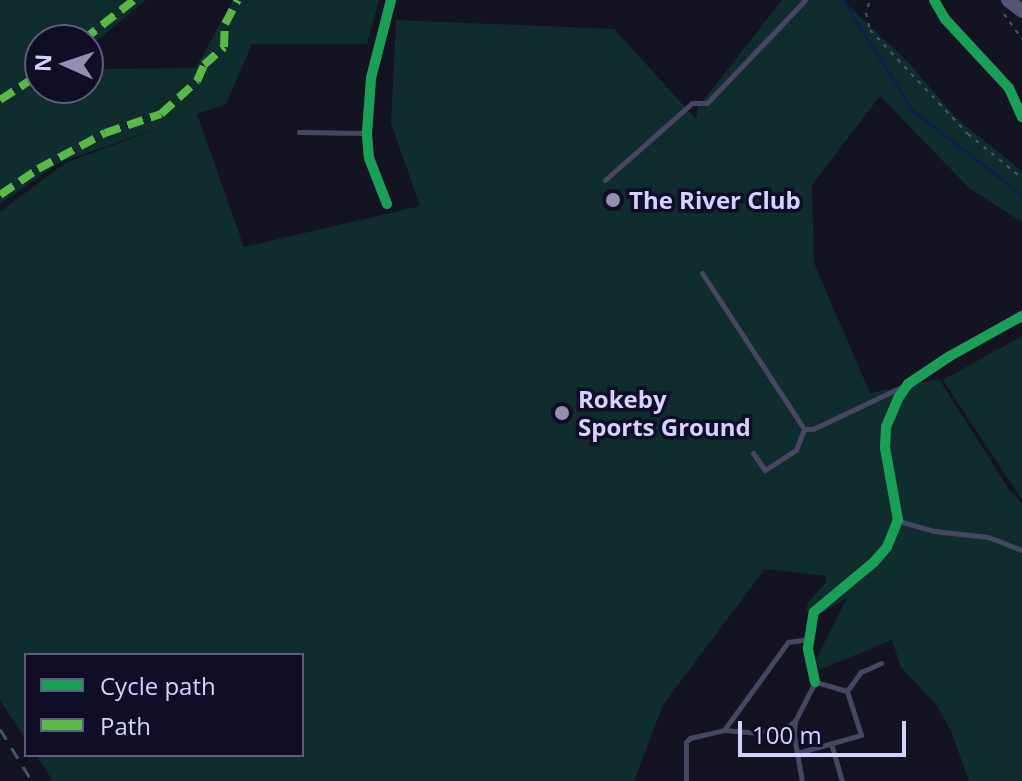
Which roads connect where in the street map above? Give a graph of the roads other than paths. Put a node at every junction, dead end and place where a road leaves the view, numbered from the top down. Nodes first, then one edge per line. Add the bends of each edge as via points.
1 (391, 0) edge
2 (805, 0) edge
3 (934, 0) edge
4 (1005, 4) edge
5 (1022, 11) edge
6 (1022, 117) edge
7 (299, 132) dead end
8 (367, 133) junction
9 (605, 180) dead end
10 (387, 204) dead end
11 (702, 273) dead end
12 (1022, 316) edge
13 (908, 384) junction
14 (804, 429) junction
15 (753, 453) dead end
16 (898, 520) junction
17 (1022, 550) edge
18 (809, 639) junction
19 (881, 663) dead end
20 (815, 682) junction
21 (847, 691) junction
22 (795, 721) junction
23 (724, 730) junction
24 (831, 743) junction
25 (797, 753) junction
26 (686, 781) edge
27 (802, 781) edge
28 (842, 781) edge

1 - 8 street via 371,78
2 - 9 lane via 707,103 692,103
3 - 6 street via 1009,88
4 - 5 main road
7 - 8 lane
8 - 10 street via 369,158
11 - 14 lane
12 - 13 street
13 - 14 lane
13 - 16 street via 886,427
14 - 15 lane via 796,450 765,470
16 - 17 lane via 934,531 988,537
16 - 18 street via 874,562 814,612
18 - 20 street
18 - 23 lane via 788,642
19 - 21 lane via 861,672
20 - 21 lane
20 - 22 lane
21 - 24 lane via 861,735
22 - 23 lane via 756,733
22 - 25 lane
23 - 26 lane via 686,742
24 - 25 lane
24 - 28 lane
25 - 27 lane

